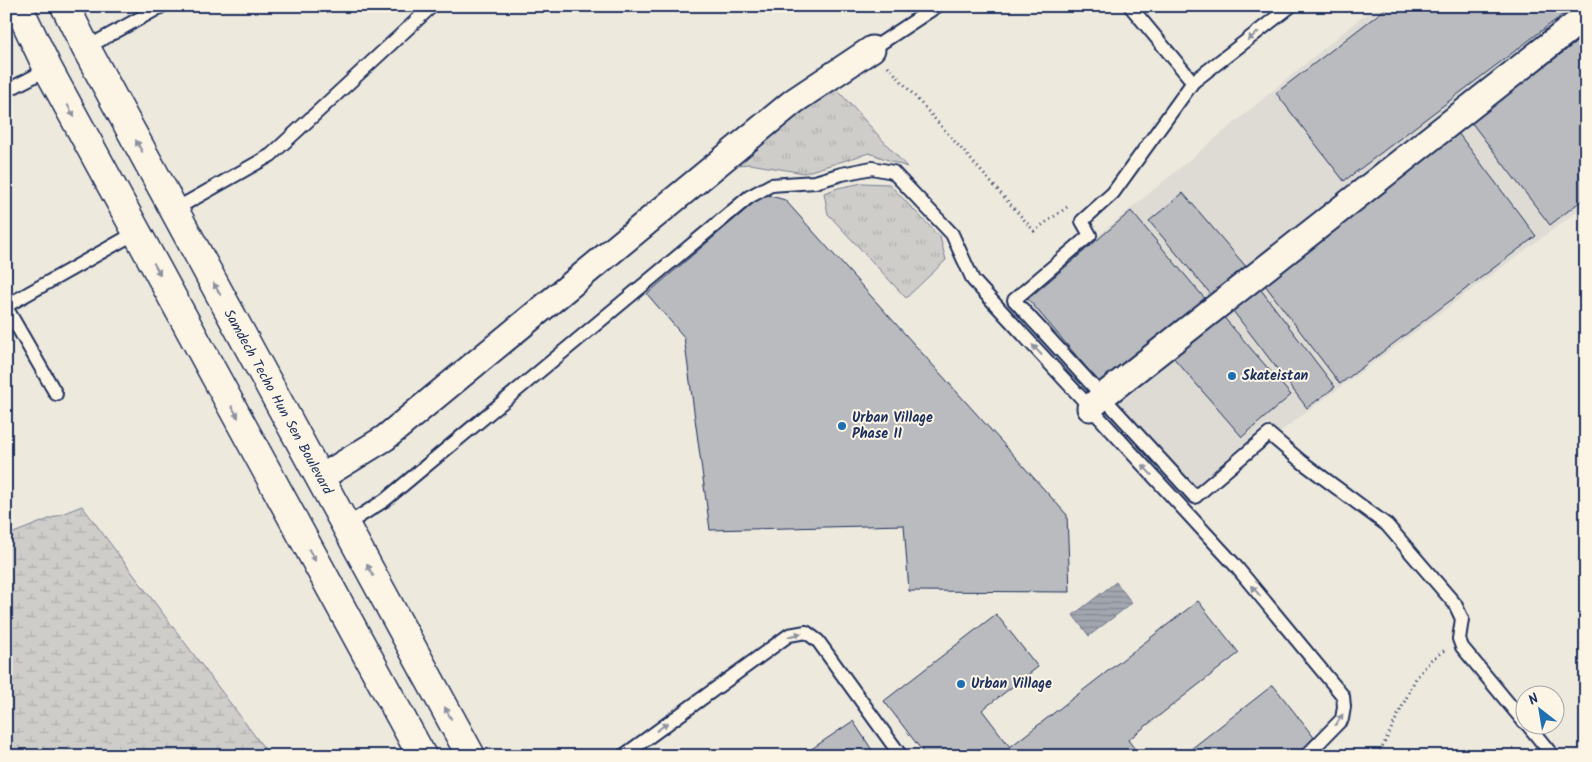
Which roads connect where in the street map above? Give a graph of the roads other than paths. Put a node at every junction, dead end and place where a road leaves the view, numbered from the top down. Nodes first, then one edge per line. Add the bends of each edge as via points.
1 (18, 6) edge
2 (65, 6) edge
3 (72, 6) edge
4 (162, 6) edge
5 (432, 6) edge
6 (937, 6) edge
7 (1130, 6) edge
8 (1291, 6) edge
9 (6, 7) edge
10 (1586, 16) edge
11 (86, 48) junction
12 (872, 49) joint
13 (48, 69) junction
14 (1193, 82) junction
15 (6, 91) edge
16 (174, 210) junction
17 (136, 232) junction
18 (6, 307) edge
19 (56, 394) dead end
20 (1097, 402) junction
21 (320, 478) junction
22 (346, 526) junction
23 (1514, 709) edge
24 (1535, 734) edge
25 (422, 756) edge
26 (471, 756) edge
27 (623, 756) edge
28 (901, 756) edge
29 (1306, 756) edge
30 (1553, 756) edge

1 - 13 highway
2 - 11 highway
3 - 11 highway
4 - 11 lane
5 - 16 lane via 271,155
6 - 12 lane
7 - 14 lane
8 -> 14 lane
9 - 13 highway
10 - 20 street
16 -> 11 highway, Samdech Techo Hun Sen Boulevard
12 - 21 street via 794,101 385,438
13 - 15 lane
13 -> 17 highway
14 - 20 lane via 1113,193 1082,221 1090,235 1014,300
21 -> 16 highway, Samdech Techo Hun Sen Boulevard
17 - 18 lane
17 -> 25 highway
18 - 19 lane
20 -> 22 lane via 973,280 952,234 893,172 872,168 816,182 771,186 749,197 385,500
20 - 23 lane via 1195,497 1269,434 1387,525 1456,604 1462,619 1459,639 1462,647
29 -> 20 lane via 1342,719 1343,696
21 - 22 highway, Samdech Techo Hun Sen Boulevard
26 -> 22 highway, Samdech Techo Hun Sen Boulevard
24 - 30 lane
27 -> 28 lane via 789,635 806,632 818,641

